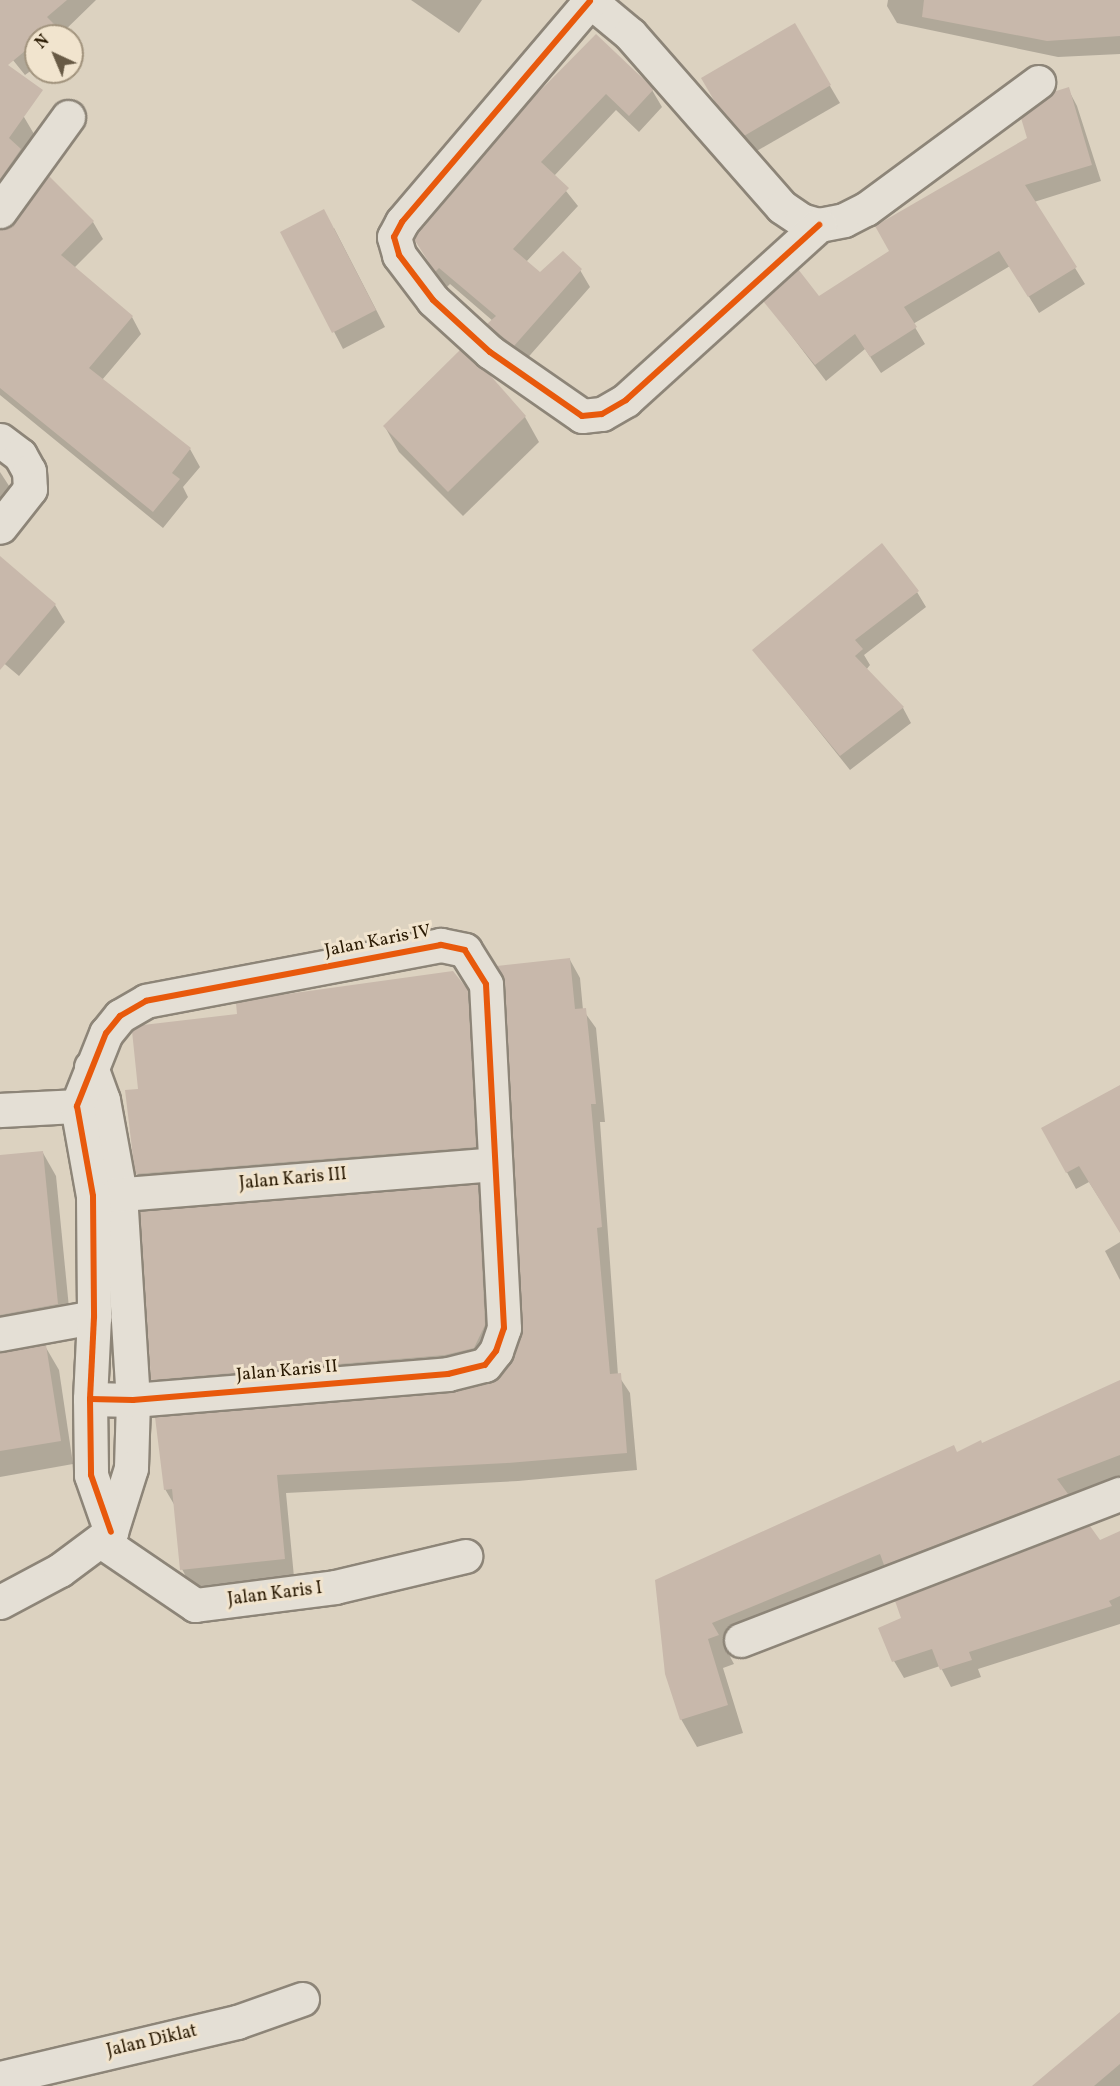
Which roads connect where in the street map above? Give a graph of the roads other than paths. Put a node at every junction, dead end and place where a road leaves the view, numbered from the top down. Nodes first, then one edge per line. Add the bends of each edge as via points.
1 (590, 0) edge
2 (1038, 82) dead end
3 (68, 117) dead end
4 (0, 211) edge
5 (819, 225) junction
6 (0, 440) edge
7 (0, 527) edge
8 (91, 1067) junction
9 (77, 1106) junction
10 (0, 1110) edge
11 (494, 1164) junction
12 (106, 1195) junction
13 (94, 1317) junction
14 (0, 1334) edge
15 (485, 1365) joint
16 (90, 1399) junction
17 (133, 1400) junction
18 (1120, 1494) edge
19 (106, 1536) junction
20 (465, 1556) dead end
21 (0, 1602) edge
22 (741, 1640) dead end
23 (302, 1999) dead end
24 (0, 2078) edge

1 - 5 street via 630,34 782,207 801,220
1 - 5 street via 402,222 394,237 399,255 433,300 490,352 582,416 602,414 626,400
2 - 5 street via 866,209 844,220
3 - 4 street
6 - 7 street via 20,455 29,471 30,489
8 - 9 street, Jalan Karis IV
8 - 11 street, Jalan Karis IV via 106,1033 120,1016 146,1001 441,945 465,950 486,984
8 - 12 street via 104,1100
9 - 10 street
9 - 12 street
11 - 12 street, Jalan Karis III
11 - 15 street, Jalan Karis IV via 504,1328 496,1351
12 - 13 street
12 - 17 street
13 - 14 street
13 - 16 street
15 - 17 street, Jalan Karis II via 448,1374
16 - 17 street, Jalan Karis II
16 - 19 street via 91,1475
17 - 19 street via 131,1468
18 - 22 street
19 - 20 street, Jalan Karis I via 195,1605 335,1587
19 - 21 street via 60,1570
23 - 24 street, Jalan Diklat via 237,2022

